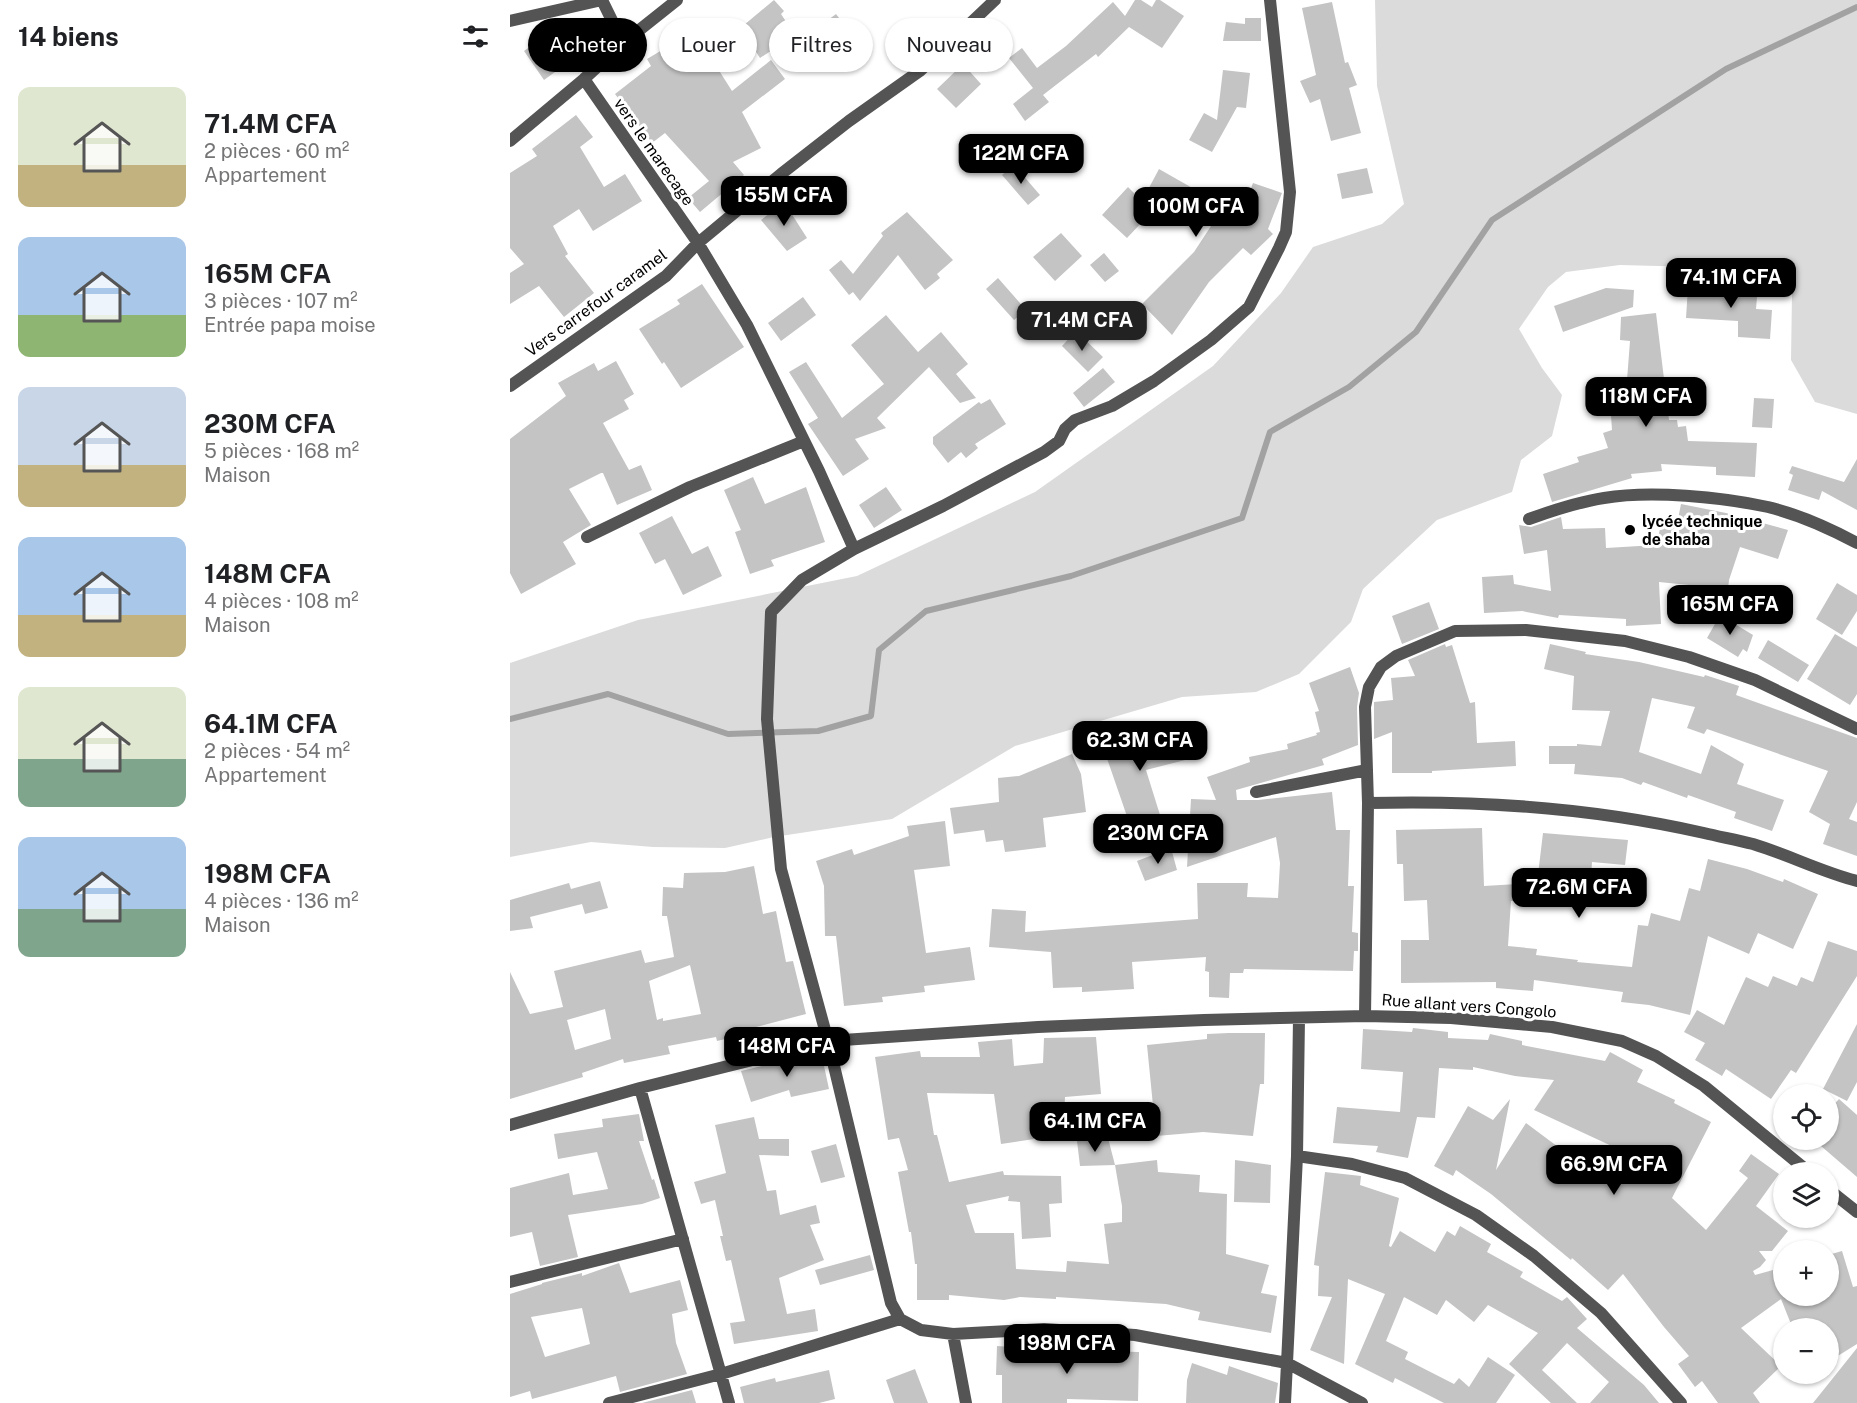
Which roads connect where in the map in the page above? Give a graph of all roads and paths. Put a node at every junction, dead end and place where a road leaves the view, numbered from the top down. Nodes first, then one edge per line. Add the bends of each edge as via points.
1 (602, 0) edge
2 (677, 0) edge
3 (995, 0) edge
4 (1270, 0) edge
5 (611, 18) edge
6 (510, 21) edge
7 (647, 24) edge
8 (592, 72) edge
9 (584, 79) junction
10 (510, 141) edge
11 (698, 243) junction
12 (510, 386) edge
13 (804, 441) junction
14 (1529, 519) dead end
15 (587, 537) dead end
16 (1857, 543) edge
17 (854, 549) junction
18 (1857, 729) edge
19 (1367, 770) junction
20 (1256, 792) dead end
21 (1368, 802) junction
22 (1857, 881) edge
23 (1365, 1016) junction
24 (1299, 1018) junction
25 (828, 1041) junction
26 (640, 1088) junction
27 (510, 1125) edge
28 (1297, 1156) junction
29 (1797, 1162) edge
30 (1839, 1198) edge
31 (1857, 1212) edge
32 (683, 1239) junction
33 (510, 1282) edge
34 (900, 1319) junction
35 (953, 1334) junction
36 (1287, 1363) junction
37 (721, 1374) junction
38 (609, 1403) edge
39 (729, 1403) edge
40 (966, 1403) edge
41 (1285, 1403) edge
42 (1362, 1403) edge
43 (1681, 1403) edge

1 - 5 street
1 - 6 street
2 - 7 street
3 - 11 street, Vers carrefour caramel via 921,70 841,128
4 - 17 street via 1290,192 1286,232 1249,307 1154,381 1112,406 1075,420 1059,441 1044,452
8 - 9 street
9 - 10 street
9 - 11 street, vers le marecage
11 - 12 street, Vers carrefour caramel via 666,276
11 - 13 street, vers le marecage via 747,325
13 - 15 street via 690,487
13 - 17 street, vers le marecage
14 - 16 street via 1606,498 1657,494 1769,507 1834,530
17 - 25 street via 802,580 771,612 767,719 781,869
18 - 19 street via 1755,680 1689,657 1625,641 1526,630 1455,631 1396,656 1381,667 1365,707
19 - 20 street
19 - 21 street
21 - 22 street via 1542,807 1620,817 1753,844
21 - 23 street
23 - 24 street, Rue allant vers Congolo
23 - 29 street, Rue allant vers Congolo via 1505,1022 1622,1041 1656,1056 1704,1086
24 - 25 street, Rue allant vers Congolo via 1038,1027
24 - 28 street
25 - 26 street, Rue allant vers Congolo
25 - 34 street via 891,1303
26 - 27 street, Rue allant vers Congolo
26 - 32 street
28 - 36 street
28 - 43 street via 1352,1164 1405,1178 1476,1215 1534,1256 1601,1313
30 - 31 street
32 - 33 street
32 - 37 street
34 - 35 street via 921,1330
34 - 37 street
35 - 36 street via 1044,1329 1135,1335
35 - 40 street
36 - 41 street
36 - 42 street
37 - 38 street
37 - 39 street

